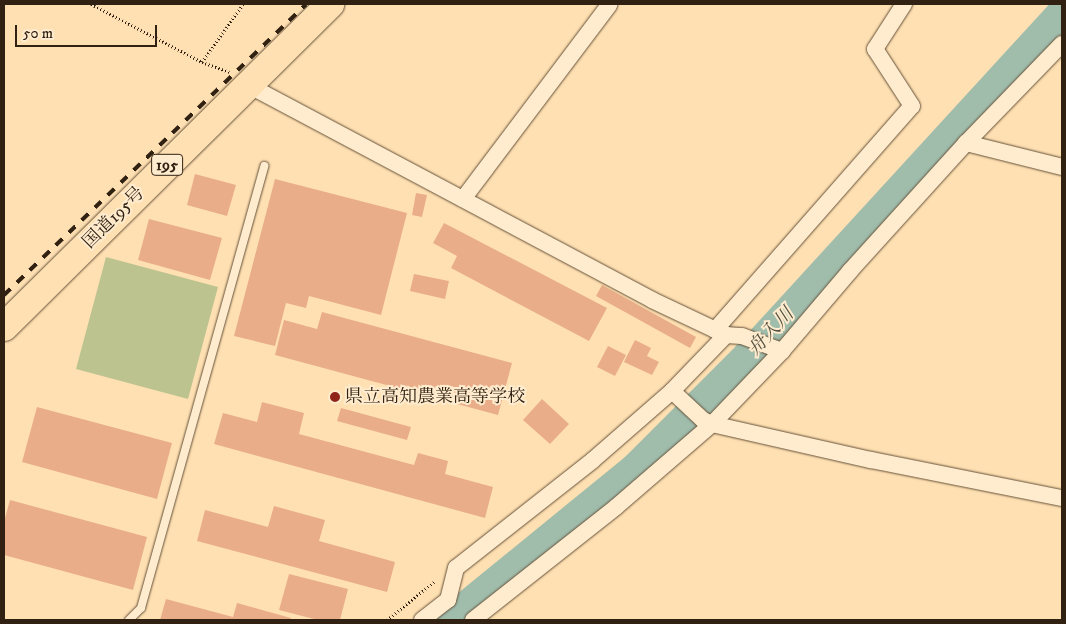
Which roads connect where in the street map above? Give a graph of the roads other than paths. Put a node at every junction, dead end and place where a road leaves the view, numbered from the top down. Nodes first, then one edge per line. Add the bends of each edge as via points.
1 (330, 4) edge
2 (904, 4) edge
3 (609, 5) edge
4 (1062, 44) edge
5 (248, 85) junction
6 (966, 143) junction
7 (264, 166) dead end
8 (1062, 167) edge
9 (463, 199) junction
10 (4, 328) edge
11 (728, 334) junction
12 (778, 348) junction
13 (676, 394) junction
14 (707, 422) junction
15 (1062, 498) edge
16 (129, 620) edge
17 (422, 620) edge
18 (473, 620) edge

1 - 5 highway, 国道195号 / 195
2 - 11 street via 875,48 912,106
3 - 9 street
4 - 6 street
5 - 9 street
5 - 10 highway, 国道195号 / 195
6 - 8 street
6 - 12 street
7 - 16 lane via 141,608
9 - 11 street via 652,300
11 - 12 street
11 - 13 street
12 - 14 street
13 - 14 street
13 - 17 street via 456,568 448,600
14 - 15 street via 871,460
14 - 18 street via 616,507

